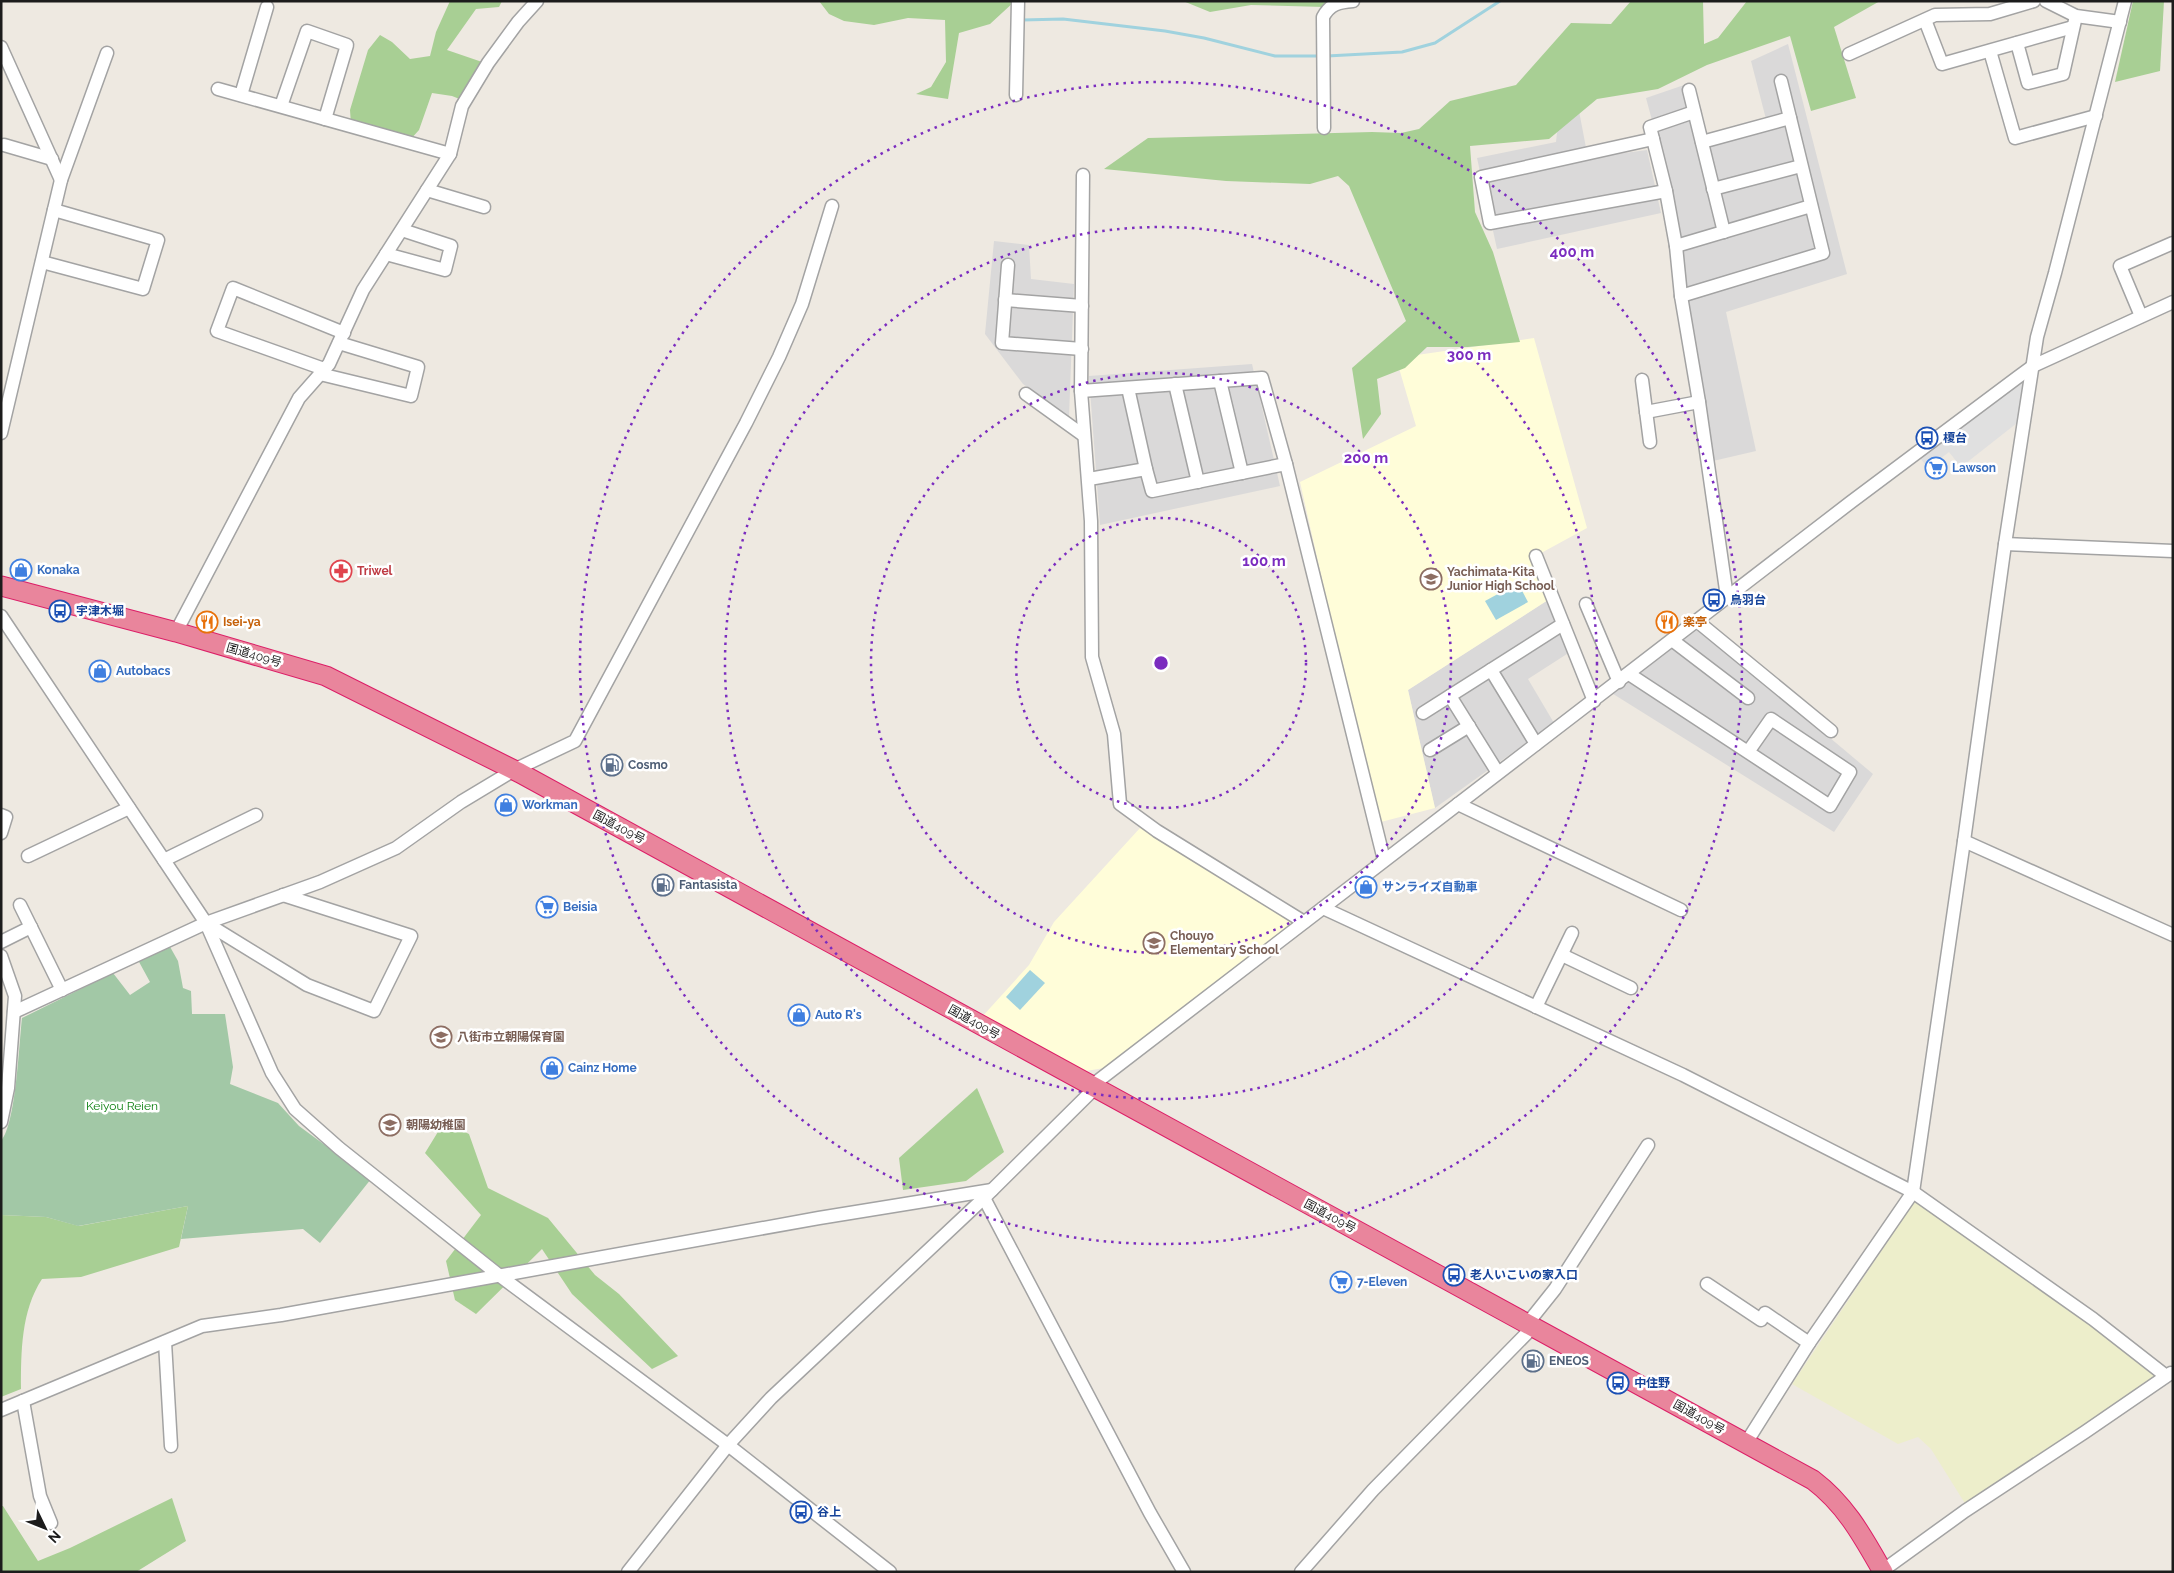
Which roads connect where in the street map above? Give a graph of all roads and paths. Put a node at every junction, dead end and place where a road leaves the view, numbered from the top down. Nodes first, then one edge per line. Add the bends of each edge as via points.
1 (537, 1) edge
2 (1018, 1) edge
3 (1353, 1) edge
4 (2034, 1) edge
5 (2046, 1) edge
6 (2125, 1) edge
7 (267, 7) dead end
8 (1925, 20) junction
9 (2074, 22) junction
10 (2120, 22) junction
11 (2017, 43) junction
12 (1, 47) edge
13 (1990, 50) junction
14 (107, 53) dead end
15 (1850, 54) dead end
16 (1781, 81) dead end
17 (218, 89) dead end
18 (1689, 90) dead end
19 (241, 95) junction
20 (1016, 95) dead end
21 (281, 106) junction
22 (1694, 112) junction
23 (2096, 116) junction
24 (1790, 118) junction
25 (324, 119) junction
26 (1324, 128) dead end
27 (1653, 140) junction
28 (1702, 142) junction
29 (4, 145) dead end
30 (450, 154) junction
31 (52, 160) junction
32 (1802, 166) junction
33 (1083, 175) dead end
34 (61, 180) junction
35 (1713, 189) junction
36 (427, 190) junction
37 (1666, 191) junction
38 (832, 206) dead end
39 (1811, 206) junction
40 (484, 207) dead end
41 (54, 210) junction
42 (402, 230) junction
43 (1724, 232) junction
44 (2173, 243) edge
45 (1676, 246) junction
46 (386, 254) junction
47 (42, 262) junction
48 (1008, 265) dead end
49 (1681, 296) junction
50 (1005, 300) junction
51 (2173, 302) edge
52 (1082, 306) junction
53 (2141, 316) junction
54 (341, 338) junction
55 (1082, 349) junction
56 (2033, 366) junction
57 (322, 371) junction
58 (1642, 380) dead end
59 (1220, 381) junction
60 (1175, 384) junction
61 (1128, 388) junction
62 (6, 390) edge
63 (1081, 391) junction
64 (1026, 394) dead end
65 (1699, 402) junction
66 (1646, 412) junction
67 (1, 433) edge
68 (1084, 435) junction
69 (1650, 442) dead end
70 (1286, 464) junction
71 (1146, 468) junction
72 (1242, 473) junction
73 (1088, 479) junction
74 (1198, 482) junction
75 (2004, 544) junction
76 (2173, 551) edge
77 (1536, 556) dead end
78 (1, 586) edge
79 (1727, 597) junction
80 (1586, 604) dead end
81 (1, 616) edge
82 (1697, 621) junction
83 (1563, 624) junction
84 (176, 632) junction
85 (1672, 640) junction
86 (1491, 670) junction
87 (1624, 678) junction
88 (1450, 696) junction
89 (1748, 698) dead end
90 (1594, 701) junction
91 (1423, 713) dead end
92 (1468, 726) junction
93 (1831, 731) dead end
94 (1536, 744) junction
95 (1430, 750) dead end
96 (1748, 752) junction
97 (514, 770) junction
98 (1498, 773) junction
99 (1458, 804) junction
100 (129, 808) junction
101 (1, 815) edge
102 (256, 815) dead end
103 (1, 833) edge
104 (1964, 841) junction
105 (28, 856) dead end
106 (164, 860) junction
107 (1384, 860) junction
108 (283, 895) junction
109 (20, 905) dead end
110 (1323, 908) junction
111 (1681, 910) dead end
112 (1304, 922) junction
113 (206, 924) junction
114 (31, 927) junction
115 (1572, 933) dead end
116 (2173, 934) edge
117 (1, 942) edge
118 (1562, 954) junction
119 (1, 956) edge
120 (1631, 988) dead end
121 (62, 990) junction
122 (1536, 1007) junction
123 (14, 1012) junction
124 (1092, 1088) junction
125 (1, 1122) edge
126 (1648, 1145) dead end
127 (1913, 1192) junction
128 (988, 1194) junction
129 (500, 1276) junction
130 (1707, 1284) dead end
131 (1530, 1325) junction
132 (165, 1342) junction
133 (1809, 1343) junction
134 (2169, 1374) edge
135 (23, 1401) junction
136 (1, 1410) edge
137 (1746, 1443) junction
138 (728, 1445) junction
139 (171, 1446) dead end
140 (51, 1522) dead end
141 (628, 1572) edge
142 (890, 1572) edge
143 (1184, 1572) edge
144 (1301, 1572) edge
145 (1883, 1572) edge

1 - 30 street via 488,63 462,106
2 - 20 street
3 - 26 street via 1333,5 1323,17
4 - 8 street via 1990,14 1935,15
5 - 9 street
6 - 10 street
7 - 19 street
8 - 13 street via 1942,64
8 - 15 street
9 - 10 street
9 - 11 street
9 - 11 street via 2063,74 2028,83
10 - 23 street
11 - 13 street
12 - 31 street
13 - 23 street via 2015,138
14 - 34 street
16 - 24 street
17 - 19 street
18 - 22 street
19 - 21 street
21 - 25 street
21 - 25 street via 306,31 347,46
22 - 27 street via 1650,127
22 - 28 street
23 - 56 street via 2037,338
24 - 28 street
24 - 32 street
25 - 30 street
27 - 37 street
27 - 37 street via 1481,177 1490,223
28 - 35 street
29 - 31 street
30 - 36 street
31 - 34 street
32 - 35 street
32 - 39 street
33 - 52 street
34 - 41 street
35 - 43 street
36 - 40 street
36 - 42 street
37 - 45 street
38 - 97 street via 802,304 779,357 574,741
39 - 43 street
39 - 49 street via 1823,253
41 - 47 street
41 - 47 street via 158,240 143,289
42 - 46 street
42 - 46 street via 451,246 445,270
43 - 45 street
44 - 53 street via 2120,266
45 - 49 street
46 - 54 street via 363,290
47 - 62 street
48 - 50 street
49 - 65 street
50 - 52 street
50 - 55 street via 1002,343
51 - 53 street
52 - 55 street
53 - 56 street
54 - 57 street
54 - 57 street via 418,367 410,396
54 - 57 street via 233,288 217,331
55 - 63 street
56 - 75 street
56 - 79 street
57 - 84 street via 299,398
58 - 66 street
59 - 60 street
59 - 70 street via 1262,378
59 - 72 street
60 - 61 street
60 - 74 street
61 - 63 street
61 - 71 street
62 - 67 street
63 - 68 street
64 - 68 street
65 - 66 street
65 - 79 street
66 - 69 street
68 - 73 street
70 - 72 street
70 - 107 street
71 - 73 street
71 - 74 street via 1152,491
72 - 74 street
73 - 112 street via 1092,657 1114,734 1120,804 1157,831
75 - 76 street
75 - 104 street
77 - 83 street
78 - 84 highway, 国道409号
79 - 82 street
80 - 87 street
81 - 100 street
82 - 85 street
82 - 93 street
83 - 86 street
83 - 90 street
84 - 97 highway, 国道409号 via 326,676
85 - 87 street
85 - 89 street
86 - 88 street
86 - 94 street
87 - 90 street
87 - 96 street
88 - 91 street
88 - 92 street
90 - 94 street
92 - 95 street
92 - 98 street
94 - 98 street
96 - 96 street via 1771,719 1850,772 1830,806
97 - 108 street via 461,802 396,848
97 - 124 highway, 国道409号
98 - 99 street
99 - 107 street
99 - 111 street
100 - 105 street
100 - 106 street
101 - 103 street via 6,817
102 - 106 street
104 - 116 street
104 - 127 street
106 - 113 street
107 - 110 street
108 - 113 street
108 - 113 street via 411,936 374,1011 307,985
109 - 114 street
110 - 112 street
110 - 122 street
112 - 124 street
113 - 121 street
113 - 129 street via 272,1072 296,1109 339,1148
114 - 117 street
114 - 121 street
115 - 118 street
118 - 120 street
118 - 122 street
119 - 123 street via 15,996
121 - 123 street
122 - 127 street via 1683,1075
123 - 125 street via 8,1088
124 - 128 street
124 - 131 highway, 国道409号
126 - 131 street
127 - 133 street
127 - 134 street
128 - 129 street via 819,1218
128 - 138 street via 771,1398
128 - 143 street via 1150,1513
129 - 132 street via 202,1326
129 - 138 street
130 - 133 street via 1761,1320 1766,1313
131 - 137 highway, 国道409号
131 - 144 street via 1373,1490
132 - 135 street
132 - 139 street
133 - 137 street
134 - 145 street via 1965,1511
135 - 136 street
135 - 140 street via 40,1496
137 - 145 highway, 国道409号 via 1813,1480 1838,1501
138 - 141 street
138 - 142 street

